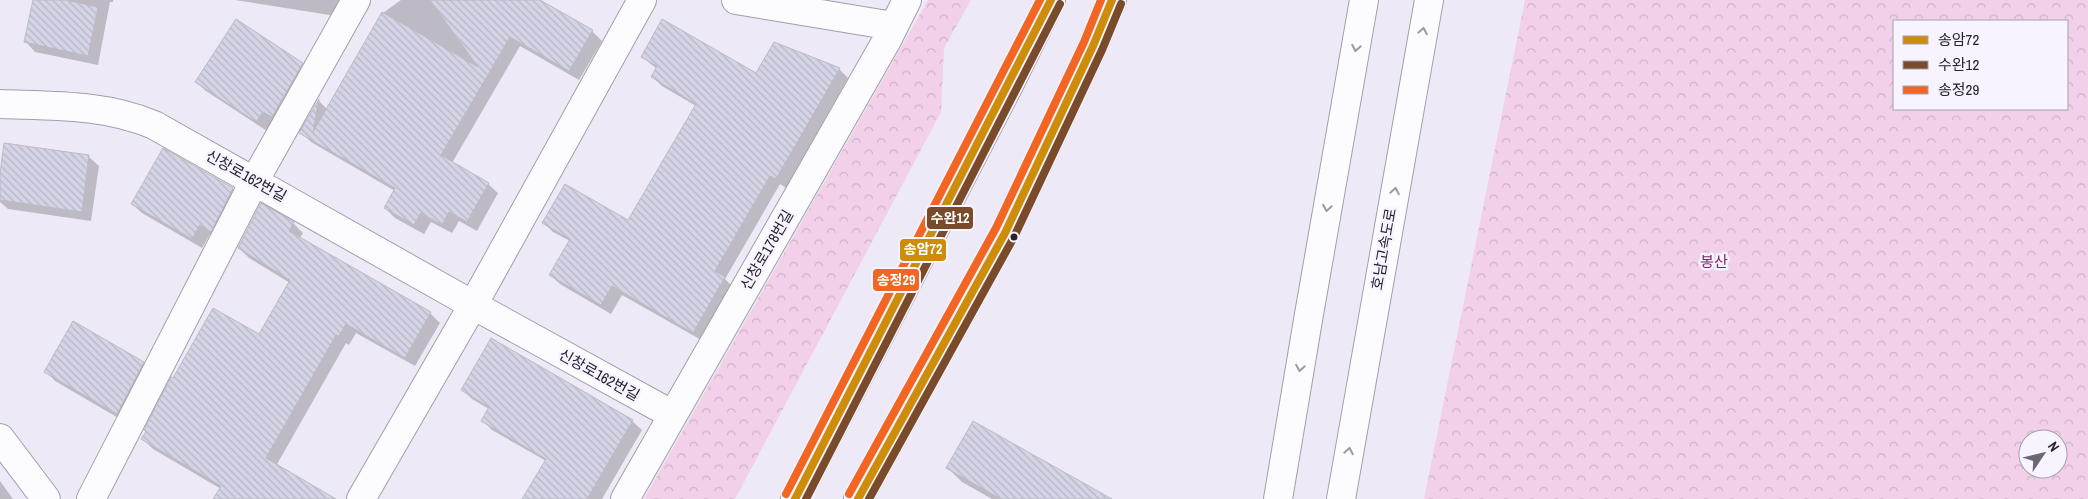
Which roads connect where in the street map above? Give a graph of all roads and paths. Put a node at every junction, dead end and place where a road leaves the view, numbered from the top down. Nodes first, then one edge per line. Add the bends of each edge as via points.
1 (356, 0) edge
2 (642, 0) edge
3 (736, 0) edge
4 (907, 0) edge
5 (1050, 0) edge
6 (1112, 0) edge
7 (1364, 0) edge
8 (1429, 0) edge
9 (893, 26) junction
10 (0, 104) edge
11 (255, 180) junction
12 (473, 305) junction
13 (673, 415) junction
14 (0, 438) edge
15 (46, 499) edge
16 (91, 499) edge
17 (361, 499) edge
18 (625, 499) edge
19 (795, 499) edge
20 (858, 499) edge
21 (1278, 499) edge
22 (1341, 499) edge

1 - 11 main road
2 - 12 main road
3 - 9 main road
4 - 9 main road, 신창로178번길
5 - 19 main road
6 - 20 main road via 1005,233
7 -> 21 main road
22 -> 8 main road, 호남고속도로
9 - 13 main road, 신창로178번길
10 - 11 main road, 신창로162번길 via 97,108 136,117
11 - 12 main road, 신창로162번길
11 - 16 main road
12 - 13 main road, 신창로162번길
12 - 17 main road
13 - 18 main road, 신창로178번길
14 - 15 main road

